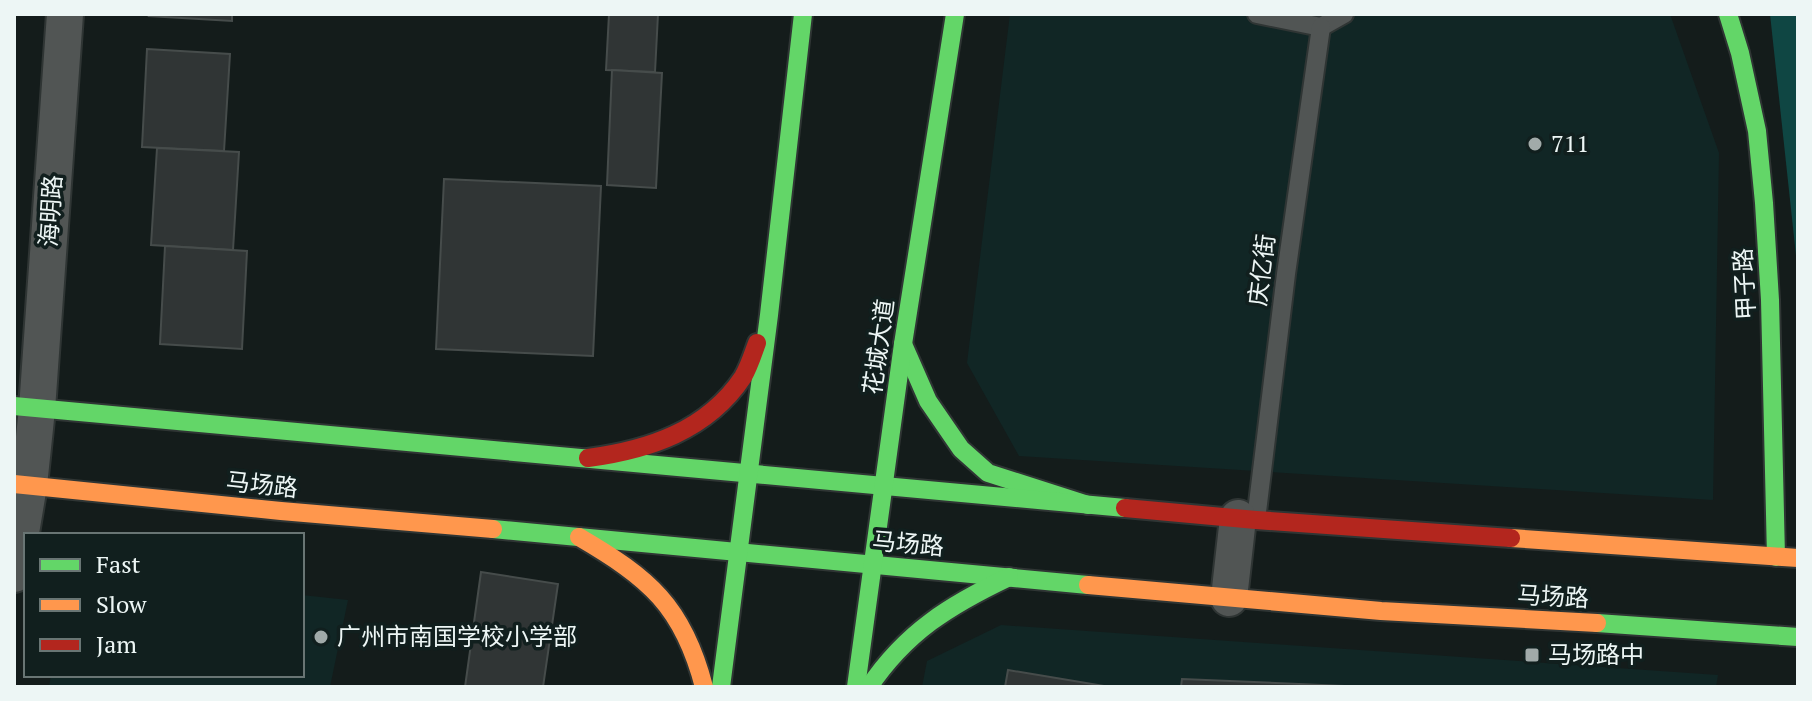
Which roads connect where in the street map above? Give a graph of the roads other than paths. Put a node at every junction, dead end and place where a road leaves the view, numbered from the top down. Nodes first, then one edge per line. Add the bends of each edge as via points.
1 (65, 14) edge
2 (803, 14) edge
3 (955, 14) edge
4 (1257, 14) edge
5 (1344, 14) edge
6 (1728, 14) edge
7 (1321, 27) junction
8 (769, 315) junction
9 (903, 344) junction
10 (25, 408) edge
11 (588, 458) junction
12 (748, 473) junction
13 (22, 484) edge
14 (883, 486) junction
15 (1088, 505) junction
16 (1247, 519) junction
17 (579, 537) junction
18 (738, 552) junction
19 (1776, 557) junction
20 (1798, 558) edge
21 (873, 565) junction
22 (14, 574) edge
23 (1009, 577) junction
24 (1229, 598) junction
25 (1798, 637) edge
26 (704, 687) edge
27 (721, 687) edge
28 (856, 687) edge
29 (869, 687) edge

1 - 10 street, 海明路
2 - 8 main road
3 - 9 main road, 花城大道
4 - 7 lane
5 - 7 lane
6 - 19 main road, 甲子路 via 1757,131 1764,203
7 - 16 lane, 庆亿街
8 - 11 main road via 741,380 707,414 649,446
8 - 12 main road
9 - 14 main road, 花城大道
9 - 15 main road via 928,401 961,449 988,473
10 - 11 main road
10 - 13 street, 海明路
11 - 12 main road
12 - 14 main road
12 - 18 main road
13 - 17 main road, 马场路
13 - 22 street, 海明路
14 - 15 main road
14 - 21 main road, 花城大道
15 - 16 main road
16 - 19 main road
16 - 24 street
17 - 18 main road, 马场路
17 - 26 main road via 659,593 682,625
18 - 21 main road, 马场路
18 - 27 main road
19 - 20 main road
21 - 23 main road, 马场路
21 - 28 main road, 花城大道
23 - 24 main road, 马场路
23 - 29 main road via 953,604 916,632
24 - 25 main road, 马场路

